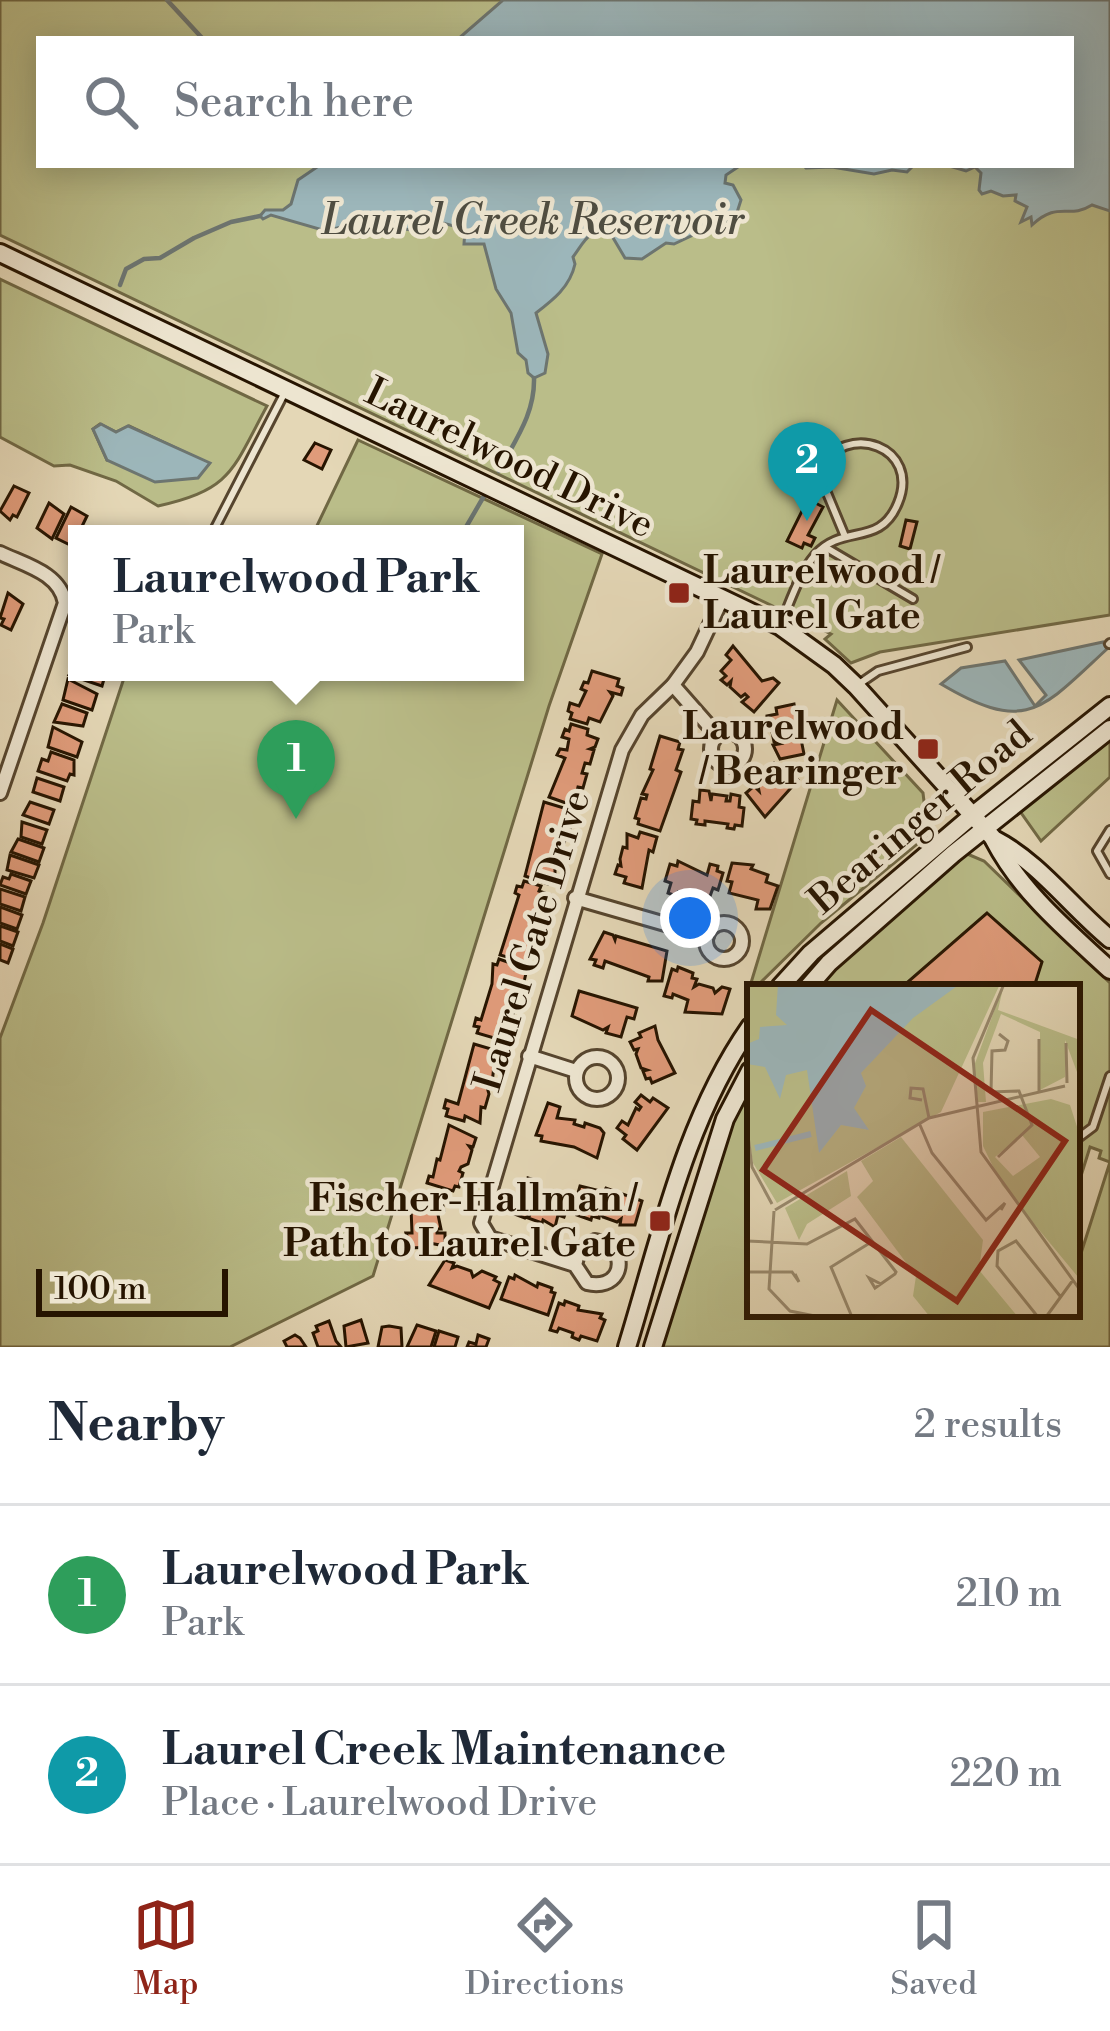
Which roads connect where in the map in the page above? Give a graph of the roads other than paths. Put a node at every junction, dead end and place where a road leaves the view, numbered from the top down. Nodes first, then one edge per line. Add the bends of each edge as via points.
1 (0, 253) edge
2 (286, 389) junction
3 (217, 525) edge
4 (844, 534) junction
5 (825, 548) junction
6 (0, 553) edge
7 (722, 599) junction
8 (913, 599) dead end
9 (780, 626) junction
10 (967, 647) dead end
11 (673, 685) junction
12 (856, 686) junction
13 (1110, 706) edge
14 (1110, 729) edge
15 (717, 735) dead end
16 (0, 740) edge
17 (13, 753) junction
18 (0, 793) edge
19 (984, 828) junction
20 (1110, 830) edge
21 (1110, 874) edge
22 (575, 898) junction
23 (707, 936) dead end
24 (1110, 939) edge
25 (1110, 970) edge
26 (783, 984) edge
27 (811, 984) edge
28 (747, 1033) edge
29 (529, 1057) junction
30 (577, 1072) dead end
31 (1110, 1076) edge
32 (747, 1077) edge
33 (1080, 1137) edge
34 (575, 1264) dead end
35 (627, 1347) edge
36 (652, 1347) edge

1 - 2 street, Laurelwood Drive
2 - 3 lane
2 - 7 street, Laurelwood Drive
4 - 4 lane via 871,535 898,504 899,461 870,443 847,442 817,469
4 - 5 lane
5 - 8 lane
5 - 9 lane via 797,583
6 - 17 street via 48,576 65,603
7 - 9 street, Laurelwood Drive
7 - 11 street, Laurel Gate Drive
9 - 12 street, Laurelwood Drive
10 - 12 lane via 878,671
11 - 15 street
11 - 22 street, Laurel Gate Drive via 622,750
12 - 19 street, Laurelwood Drive
13 - 19 street, Bearinger Road
14 - 19 street, Bearinger Road
16 - 17 street
17 - 18 street
19 - 24 street, Laurelwood Drive via 1025,855
19 - 25 street, Laurelwood Drive via 1009,868
19 - 26 street, Bearinger Road via 811,953
19 - 27 street
20 - 21 lane via 1097,851
22 - 23 street
22 - 29 street, Laurel Gate Drive
28 - 35 street via 678,1180
29 - 30 street
29 - 34 street, Laurel Gate Drive via 481,1223 490,1238
31 - 33 lane via 1093,1127
32 - 36 street via 725,1119

